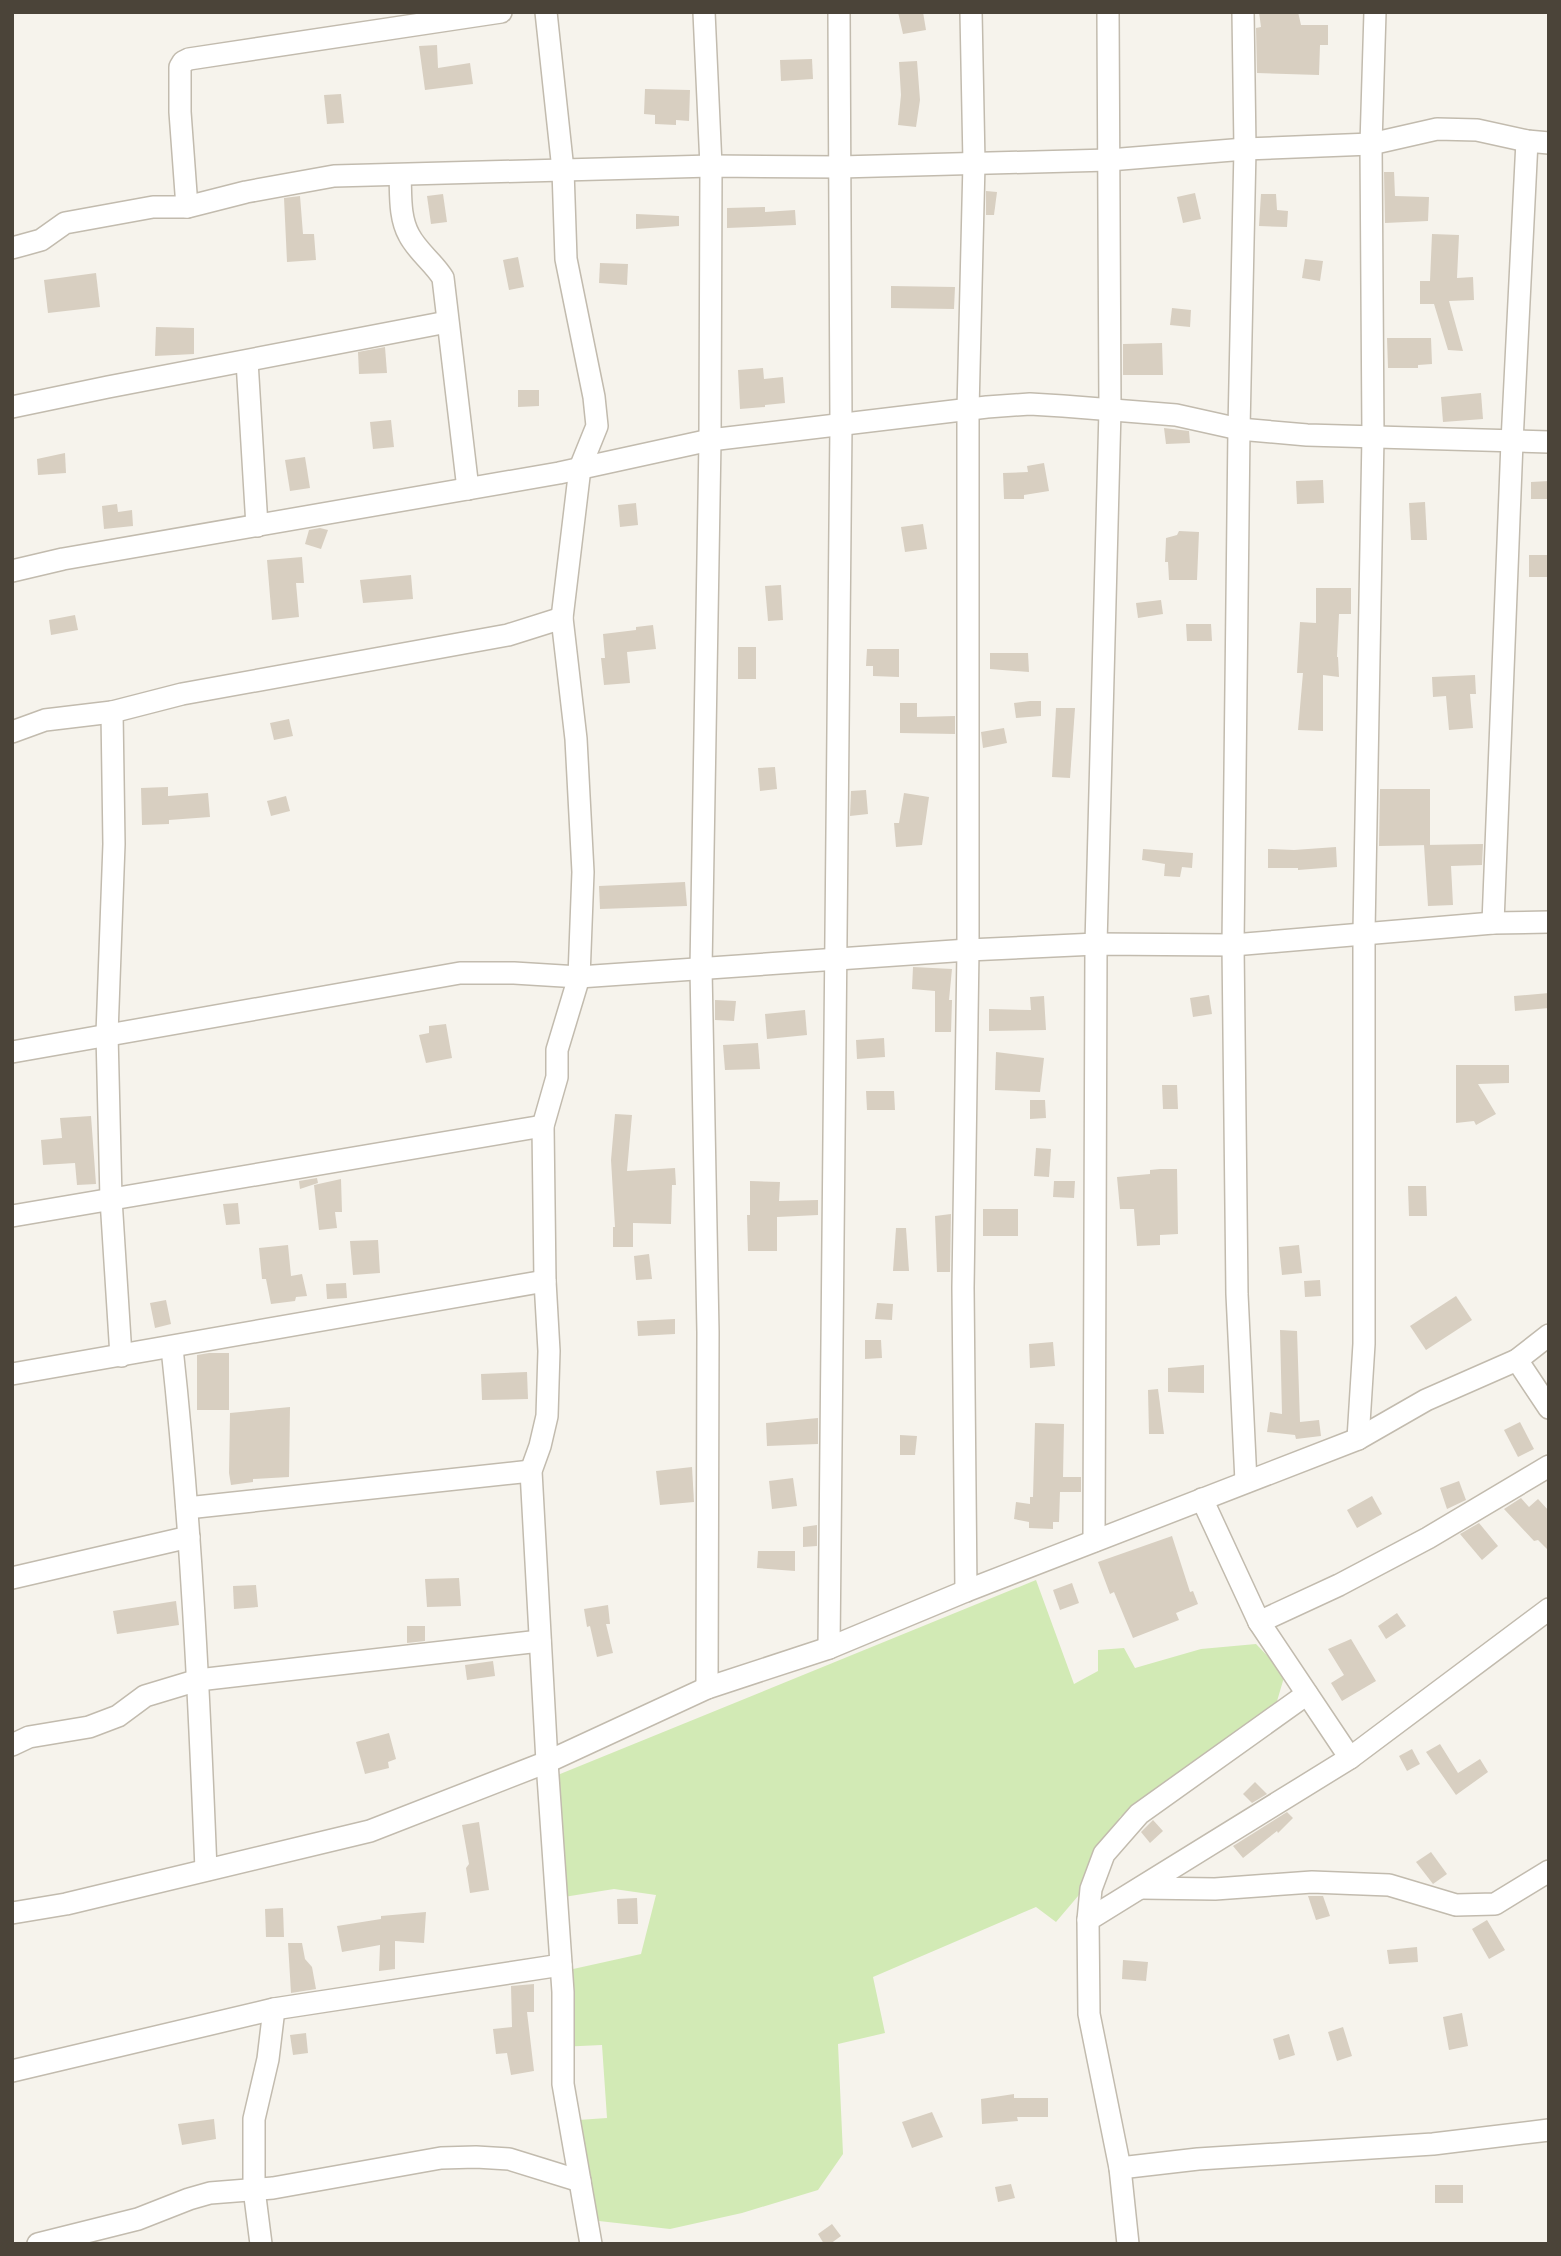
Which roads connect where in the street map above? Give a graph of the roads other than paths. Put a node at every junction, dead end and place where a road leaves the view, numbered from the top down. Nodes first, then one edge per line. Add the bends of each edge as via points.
1 (501, 12) edge
2 (546, 12) edge
3 (704, 12) edge
4 (839, 12) edge
5 (971, 12) edge
6 (1108, 12) edge
7 (1243, 12) edge
8 (1375, 12) edge
9 (1527, 141) junction
10 (1549, 143) edge
11 (1371, 144) junction
12 (1245, 149) junction
13 (1109, 160) junction
14 (974, 163) junction
15 (711, 166) junction
16 (841, 167) junction
17 (563, 170) junction
18 (400, 175) junction
19 (187, 207) junction
20 (12, 248) edge
21 (447, 322) junction
22 (247, 361) junction
23 (12, 407) edge
24 (968, 410) junction
25 (1110, 410) junction
26 (841, 425) junction
27 (1239, 429) junction
28 (1373, 436) junction
29 (710, 440) junction
30 (1512, 442) junction
31 (1549, 442) edge
32 (580, 468) junction
33 (468, 489) junction
34 (257, 526) junction
35 (12, 571) edge
36 (562, 618) junction
37 (112, 712) junction
38 (12, 732) edge
39 (1549, 922) edge
40 (1493, 923) junction
41 (1364, 932) junction
42 (1096, 944) junction
43 (1233, 945) junction
44 (968, 950) junction
45 (837, 957) junction
46 (701, 970) junction
47 (579, 977) junction
48 (107, 1034) junction
49 (12, 1052) edge
50 (543, 1126) junction
51 (111, 1199) junction
52 (12, 1216) edge
53 (545, 1280) junction
54 (1549, 1335) edge
55 (172, 1348) junction
56 (121, 1356) junction
57 (1517, 1360) junction
58 (12, 1374) edge
59 (1549, 1408) edge
60 (1358, 1439) junction
61 (1549, 1466) edge
62 (531, 1471) junction
63 (1246, 1482) junction
64 (1202, 1499) junction
65 (187, 1508) junction
66 (189, 1537) junction
67 (1094, 1541) junction
68 (12, 1578) edge
69 (966, 1591) junction
70 (1549, 1609) edge
71 (1259, 1622) junction
72 (540, 1641) junction
73 (829, 1648) junction
74 (198, 1680) junction
75 (707, 1688) junction
76 (1307, 1694) junction
77 (12, 1745) edge
78 (1350, 1758) junction
79 (547, 1762) junction
80 (206, 1870) junction
81 (1549, 1871) edge
82 (1141, 1888) junction
83 (12, 1913) edge
84 (1088, 1920) junction
85 (561, 1965) junction
86 (274, 2008) junction
87 (12, 2071) edge
88 (1549, 2130) edge
89 (1120, 2168) junction
90 (580, 2181) junction
91 (254, 2189) junction
92 (38, 2244) edge
93 (261, 2244) edge
94 (591, 2244) edge
95 (1128, 2244) edge

1 - 19 street via 183,62 180,112
2 - 17 street
3 - 15 street
4 - 16 street
5 - 14 street
6 - 13 street
7 - 12 street
8 - 11 street
9 - 10 street
9 - 11 street via 1477,130 1437,129
9 - 30 street
11 - 12 street
11 - 28 street
12 - 13 street
12 - 27 street
13 - 14 street
13 - 25 street
14 - 16 street
14 - 24 street
15 - 16 street
15 - 17 street
15 - 29 street
16 - 26 street
17 - 18 street
17 - 32 street via 566,259 597,426
18 - 19 street via 334,176
18 - 21 street via 403,220 410,237 443,278
19 - 20 street via 153,207 65,223 41,240
21 - 22 street
21 - 33 street
22 - 23 street
22 - 34 street
24 - 25 street via 1030,404
24 - 26 street
24 - 44 street
25 - 27 street via 1210,420
25 - 42 street
26 - 29 street
26 - 45 street
27 - 28 street
27 - 43 street
28 - 30 street
28 - 41 street
29 - 32 street
29 - 46 street
30 - 31 street
30 - 40 street
32 - 33 street
32 - 36 street
33 - 34 street
34 - 35 street
36 - 37 street via 508,635 182,694
36 - 47 street via 576,739 583,872
37 - 38 street via 44,720
37 - 48 street via 114,844
39 - 40 street
40 - 41 street
41 - 43 street
41 - 60 street via 1364,1344
42 - 43 street
42 - 44 street
42 - 67 street
43 - 63 street via 1237,1294
44 - 45 street
44 - 69 street via 963,1288
45 - 46 street
45 - 73 street
46 - 47 street
46 - 75 street via 708,1332
47 - 48 street via 460,973
47 - 50 street via 557,1050 556,1077
48 - 49 street
48 - 51 street
50 - 51 street
50 - 53 street
51 - 52 street
51 - 56 street
53 - 55 street
53 - 62 street via 547,1416
54 - 57 street
55 - 56 street
55 - 65 street
56 - 58 street
57 - 59 street
57 - 60 street via 1426,1400
60 - 63 street
61 - 71 street via 1417,1544
62 - 65 street
62 - 72 street
63 - 64 street
64 - 67 street
64 - 71 street
65 - 66 street
66 - 68 street
66 - 74 street
67 - 69 street
69 - 73 street
70 - 78 street
71 - 76 street
72 - 74 street
72 - 79 street
73 - 75 street
74 - 77 street via 145,1696 118,1716 89,1727 29,1737
74 - 80 street
75 - 79 street
76 - 78 street
76 - 84 street via 1139,1814 1104,1854 1091,1889
78 - 82 street
79 - 80 street via 370,1831
79 - 85 street
80 - 83 street
81 - 82 street via 1495,1904 1456,1905 1389,1885 1312,1882 1215,1889
82 - 84 street
84 - 89 street via 1089,2014
85 - 86 street
85 - 90 street via 564,2084
86 - 87 street
86 - 91 street via 254,2119
88 - 89 street via 1433,2144
89 - 95 street
90 - 91 street via 509,2159 476,2157 442,2158
90 - 94 street
91 - 92 street via 210,2193 138,2219
91 - 93 street

